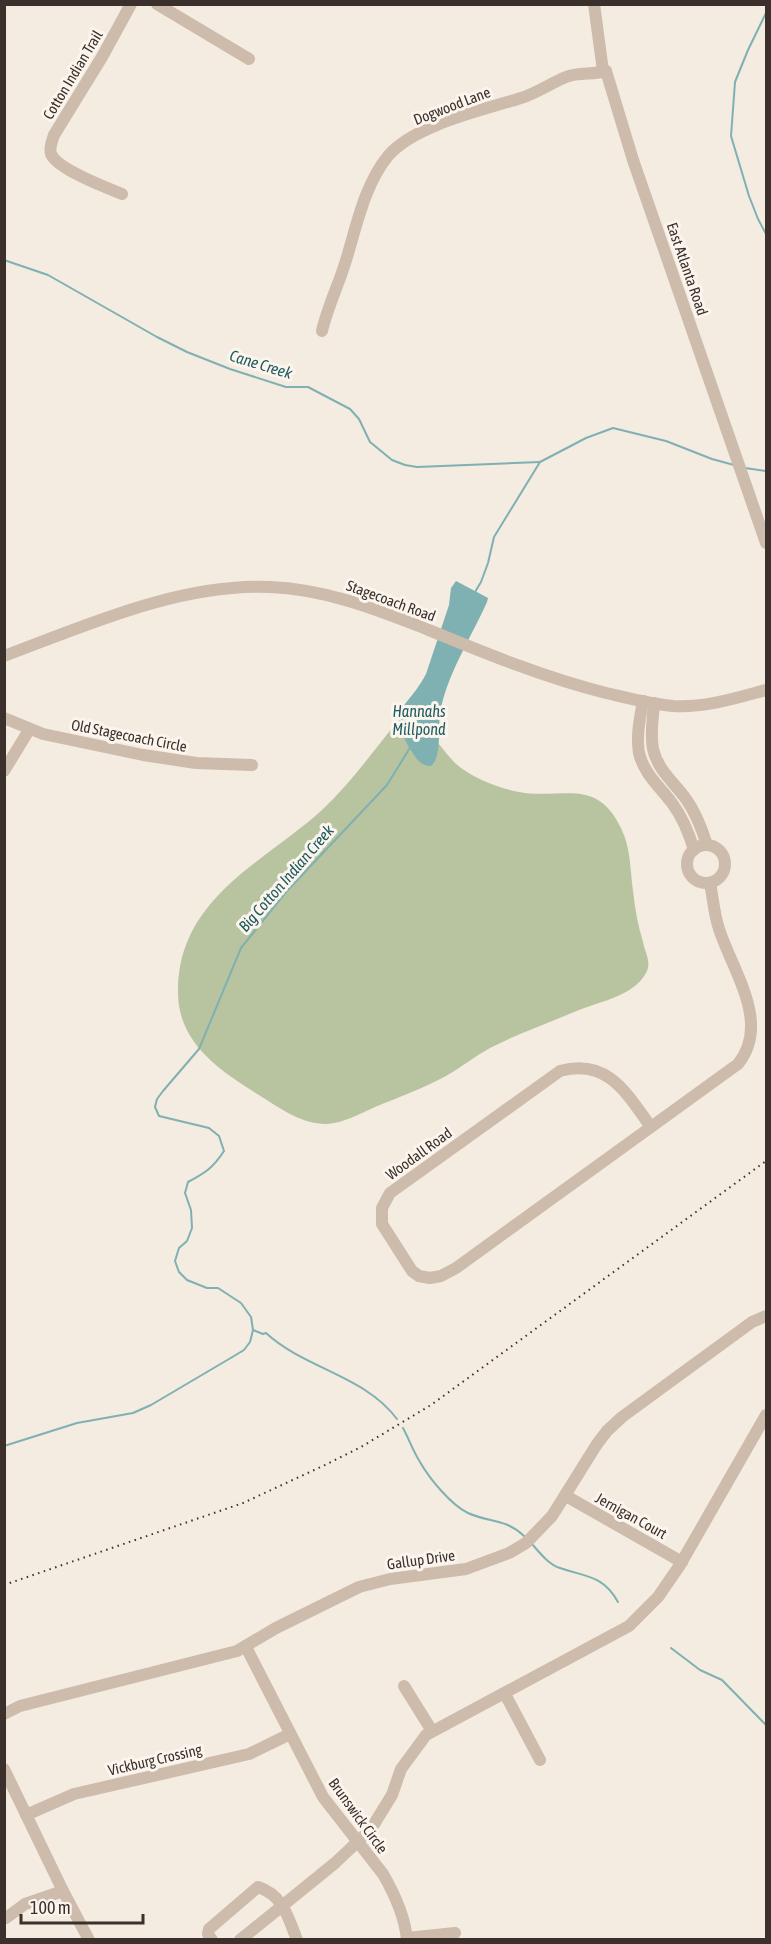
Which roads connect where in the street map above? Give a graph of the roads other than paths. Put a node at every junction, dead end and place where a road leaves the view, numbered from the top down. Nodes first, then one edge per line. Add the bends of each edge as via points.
1 (131, 4) edge
2 (157, 4) edge
3 (594, 4) edge
4 (249, 59) dead end
5 (606, 71) junction
6 (122, 194) dead end
7 (322, 331) dead end
8 (766, 543) edge
9 (4, 656) edge
10 (766, 690) edge
11 (648, 702) junction
12 (4, 718) edge
13 (29, 730) junction
14 (252, 765) dead end
15 (4, 771) edge
16 (707, 845) junction
17 (694, 850) junction
18 (710, 883) junction
19 (651, 1127) junction
20 (766, 1316) edge
21 (766, 1415) edge
22 (566, 1497) junction
23 (682, 1562) junction
24 (246, 1647) junction
25 (404, 1686) dead end
26 (505, 1694) junction
27 (4, 1714) edge
28 (432, 1731) junction
29 (290, 1734) junction
30 (540, 1760) dead end
31 (4, 1769) edge
32 (26, 1815) junction
33 (358, 1842) junction
34 (63, 1891) junction
35 (284, 1904) junction
36 (6, 1918) dead end
37 (455, 1933) dead end
38 (407, 1939) edge
39 (89, 1940) edge
40 (212, 1940) edge
41 (240, 1940) edge
42 (297, 1940) edge

1 - 6 street, Cotton Indian Trail via 51,144 51,154 57,162
2 - 4 street
3 - 5 street, East Atlanta Road
5 - 7 street, Dogwood Lane via 568,76 521,98 437,125 388,155 363,204
5 - 8 street, East Atlanta Road via 633,160
9 - 11 street, Stagecoach Road via 167,599 269,586 309,591 376,610 576,686
10 - 11 street, Stagecoach Road via 716,703 674,706
11 - 16 street via 656,760 693,809
11 - 17 street via 638,733 641,759 682,818
12 - 13 street, Old Stagecoach Circle
13 - 14 street, Old Stagecoach Circle via 185,762
13 - 15 street
16 - 17 street
16 - 18 street via 719,850 725,862 721,876
17 - 18 street via 687,862 690,873 699,882
18 - 19 street, Woodall Road via 718,928 752,1014 752,1038 738,1064
19 - 19 street, Woodall Road via 441,1276 423,1277 412,1271 382,1224 382,1208 390,1193 560,1071 590,1069 613,1079
20 - 22 street, Gallup Drive via 752,1322 622,1417 597,1444
21 - 23 street
22 - 23 street, Jernigan Court
22 - 24 street, Gallup Drive via 538,1532 509,1553 466,1569 359,1587
23 - 26 street via 658,1597 630,1626
24 - 27 street, Gallup Drive via 20,1706
24 - 29 street, Brunswick Circle
25 - 28 street
26 - 28 street
26 - 30 street
28 - 33 street via 406,1761 383,1810
29 - 32 street, Vickburg Crossing via 249,1754 74,1794
29 - 33 street, Brunswick Circle via 323,1797
31 - 32 street
32 - 34 street
33 - 35 street
33 - 38 street, Brunswick Circle via 389,1885
34 - 36 street via 25,1904
34 - 39 street
35 - 40 street via 258,1887 209,1929
35 - 41 street
35 - 42 street
37 - 38 street

